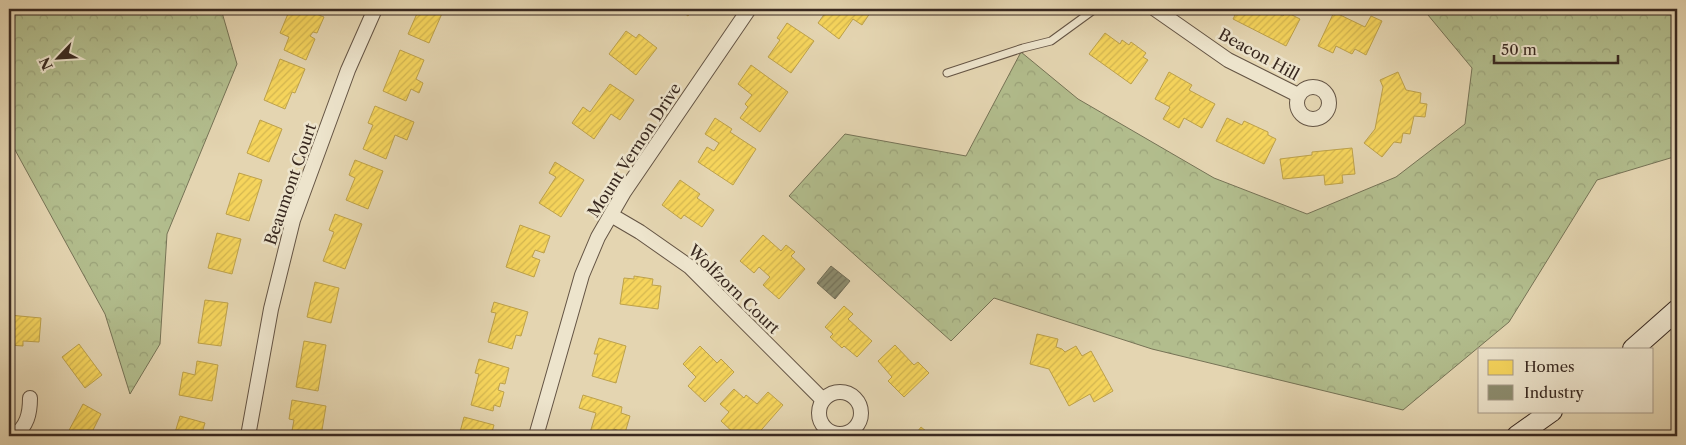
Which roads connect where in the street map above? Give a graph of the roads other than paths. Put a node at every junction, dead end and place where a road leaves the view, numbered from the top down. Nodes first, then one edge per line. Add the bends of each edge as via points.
1 (375, 9) edge
2 (749, 9) edge
3 (1095, 9) edge
4 (1155, 9) edge
5 (947, 73) dead end
6 (1298, 95) dead end
7 (611, 215) junction
8 (1677, 310) edge
9 (1634, 348) edge
10 (30, 398) dead end
11 (823, 400) dead end
12 (1551, 412) edge
13 (14, 436) edge
14 (248, 436) edge
15 (536, 436) edge
16 (1517, 436) edge

1 - 14 street, Beaumont Court via 348,70 293,220 271,309
2 - 7 street, Mount Vernon Drive
3 - 5 lane via 1051,41
4 - 6 street, Beacon Hill via 1228,60
7 - 11 street, Wolfzorn Court via 690,267
7 - 15 street, Mount Vernon Drive via 582,275
8 - 9 main road
10 - 13 street via 26,424
12 - 16 main road

